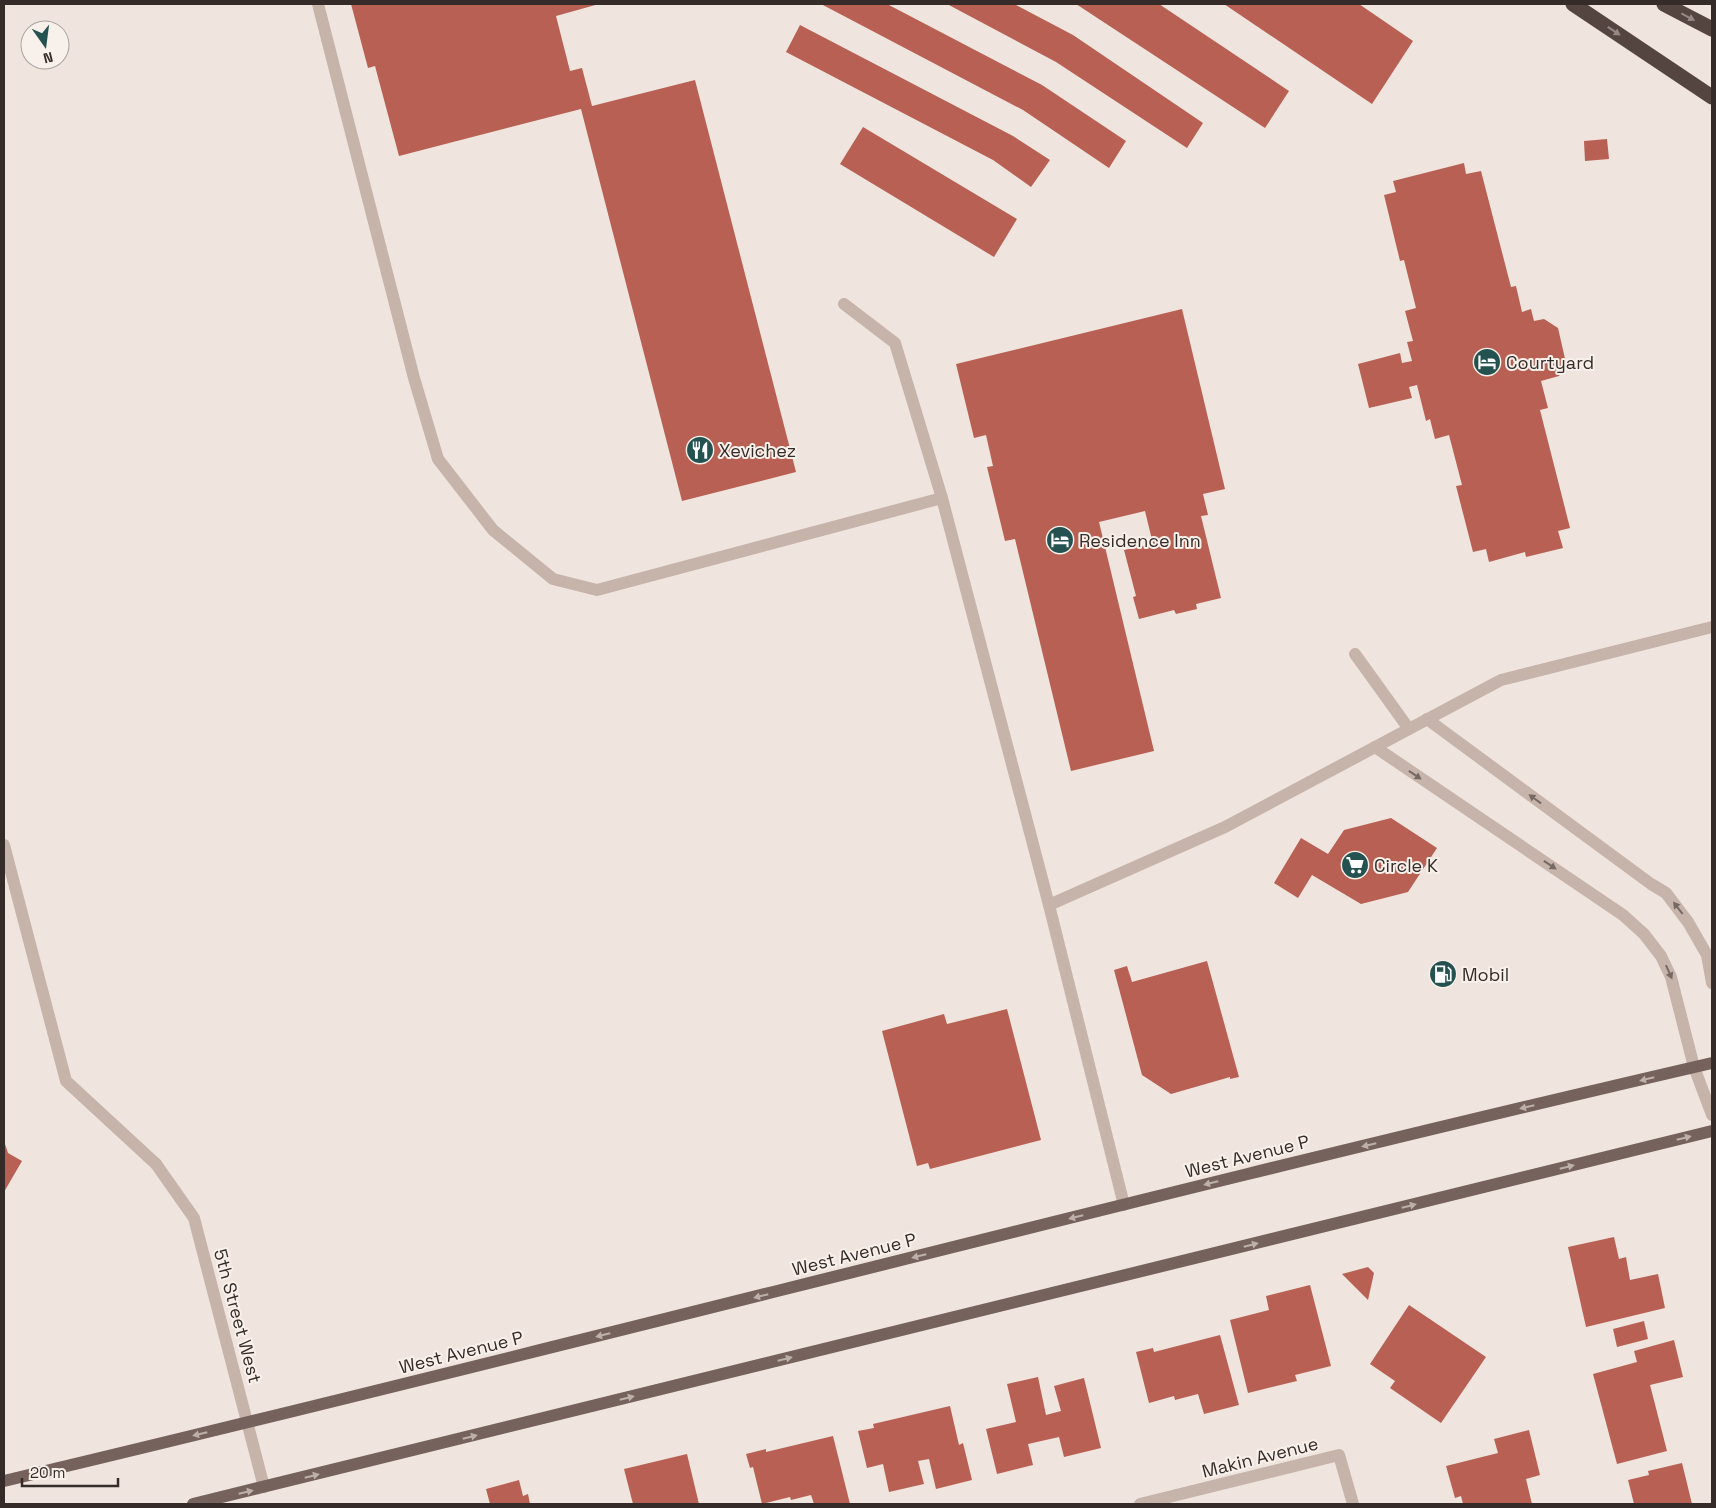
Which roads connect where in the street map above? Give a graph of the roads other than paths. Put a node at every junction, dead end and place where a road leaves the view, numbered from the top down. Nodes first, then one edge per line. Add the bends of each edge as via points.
1 (318, 4) edge
2 (1573, 4) edge
3 (1664, 4) edge
4 (1712, 30) edge
5 (1712, 97) edge
6 (844, 304) dead end
7 (942, 498) junction
8 (1712, 626) edge
9 (1355, 654) dead end
10 (1427, 720) junction
11 (1409, 729) junction
12 (1375, 747) junction
13 (4, 845) edge
14 (1049, 905) junction
15 (1712, 983) edge
16 (1712, 1063) edge
17 (1694, 1067) junction
18 (1712, 1115) edge
19 (1712, 1131) edge
20 (1124, 1205) junction
21 (248, 1423) junction
22 (4, 1481) edge
23 (264, 1487) junction
24 (193, 1504) edge
25 (1140, 1504) edge
26 (1352, 1504) edge

1 - 7 street via 414,378 438,459 493,530 553,578 598,590
2 -> 5 highway
3 -> 4 highway
6 - 7 street via 895,343
7 - 14 street
8 - 10 street via 1501,680
9 - 11 street
10 - 11 street
15 -> 10 street via 1707,955 1688,922 1666,894
11 - 12 street
12 - 14 street via 1225,826
12 -> 17 street via 1623,915 1644,934 1661,956 1671,977
13 - 21 street, 5th Street West via 66,1081 156,1164 194,1218
14 - 20 street
16 - 17 main road, West Avenue P
17 - 18 street
17 -> 20 main road, West Avenue P
23 -> 19 main road
20 -> 21 main road, West Avenue P
21 -> 22 main road, West Avenue P
21 - 23 street, 5th Street West
24 -> 23 main road
25 - 26 street, Makin Avenue via 1339,1455

